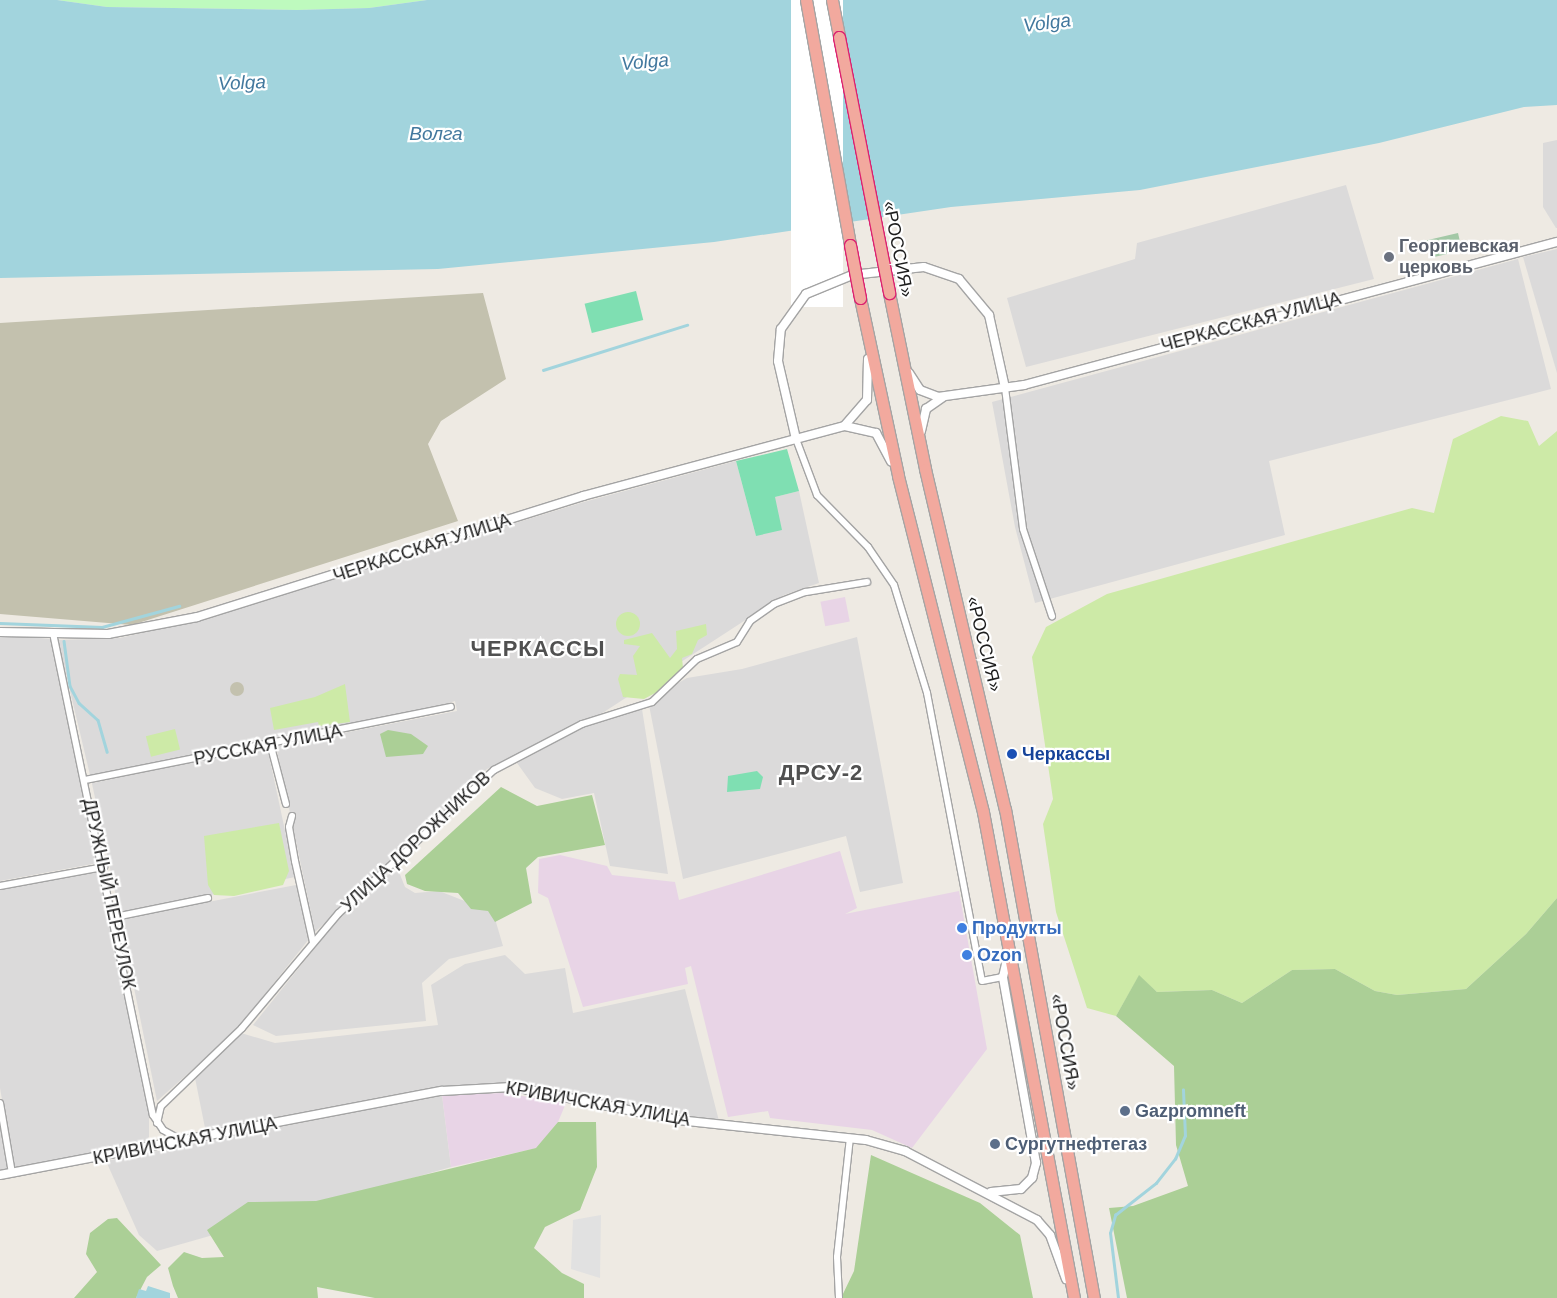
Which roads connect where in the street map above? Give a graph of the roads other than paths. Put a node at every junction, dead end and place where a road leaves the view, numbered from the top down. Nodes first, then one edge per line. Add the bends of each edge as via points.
1 (806, 0) edge
2 (832, 0) edge
3 (1557, 242) edge
4 (894, 316) junction
5 (864, 320) junction
6 (1005, 388) junction
7 (945, 397) junction
8 (838, 428) junction
9 (796, 439) junction
10 (925, 469) junction
11 (898, 476) junction
12 (867, 582) dead end
13 (1052, 616) dead end
14 (0, 632) edge
15 (53, 633) junction
16 (451, 707) dead end
17 (270, 744) junction
18 (85, 780) junction
19 (286, 804) dead end
20 (292, 816) dead end
21 (104, 867) junction
22 (0, 886) edge
23 (208, 898) dead end
24 (115, 917) junction
25 (313, 942) junction
26 (1009, 955) junction
27 (1003, 977) junction
28 (0, 1102) edge
29 (158, 1123) junction
30 (850, 1138) junction
31 (182, 1141) junction
32 (12, 1173) junction
33 (0, 1175) edge
34 (981, 1190) junction
35 (839, 1298) edge
36 (1073, 1298) edge
37 (1094, 1298) edge

1 - 5 highway, bridge
2 - 4 highway, «РОССИЯ», bridge
3 - 6 street, ЧЕРКАССКАЯ УЛИЦА
4 - 7 street, ЧЕРКАССКАЯ УЛИЦА via 913,383 928,395
4 - 10 highway, «РОССИЯ»
5 - 8 street, ЧЕРКАССКАЯ УЛИЦА via 870,391 860,412
5 - 11 highway
6 - 7 street, ЧЕРКАССКАЯ УЛИЦА
6 - 9 street via 989,315 959,279 924,267 852,276 806,294 781,329 778,361
6 - 13 street via 1023,529
7 - 10 street, ЧЕРКАССКАЯ УЛИЦА via 928,406 921,420
8 - 9 street, ЧЕРКАССКАЯ УЛИЦА
8 - 11 street, ЧЕРКАССКАЯ УЛИЦА via 858,426 876,433
9 - 15 street, ЧЕРКАССКАЯ УЛИЦА via 583,496 197,617 127,632
9 - 27 street via 817,495 868,547 894,586 927,693 982,981
10 - 37 highway, «РОССИЯ» via 1005,809
11 - 26 highway via 983,812
12 - 25 street, УЛИЦА ДОРОЖНИКОВ via 806,592 774,604 750,621 737,642 698,659 652,702 582,724 494,770
14 - 15 street, ЧЕРКАССКАЯ УЛИЦА
15 - 18 street, ДРУЖНЫЙ ПЕРЕУЛОК
16 - 17 street, РУССКАЯ УЛИЦА
17 - 18 street, РУССКАЯ УЛИЦА
17 - 19 street
18 - 21 street, ДРУЖНЫЙ ПЕРЕУЛОК
20 - 25 street via 294,861
21 - 22 street
21 - 24 street, ДРУЖНЫЙ ПЕРЕУЛОК
23 - 24 street
24 - 29 street, ДРУЖНЫЙ ПЕРЕУЛОК
25 - 29 street, УЛИЦА ДОРОЖНИКОВ via 242,1028 161,1106
26 - 27 street
26 - 36 highway
27 - 34 street via 1036,1166 1030,1181 1018,1191 1003,1194
28 - 32 street
29 - 31 street
30 - 31 street, КРИВИЧСКАЯ УЛИЦА via 678,1120 533,1089 495,1086 442,1091
30 - 34 street, КРИВИЧСКАЯ УЛИЦА via 905,1151
30 - 35 street via 837,1257
31 - 32 street, КРИВИЧСКАЯ УЛИЦА
32 - 33 street, КРИВИЧСКАЯ УЛИЦА
34 - 36 street, КРИВИЧСКАЯ УЛИЦА via 1045,1227

